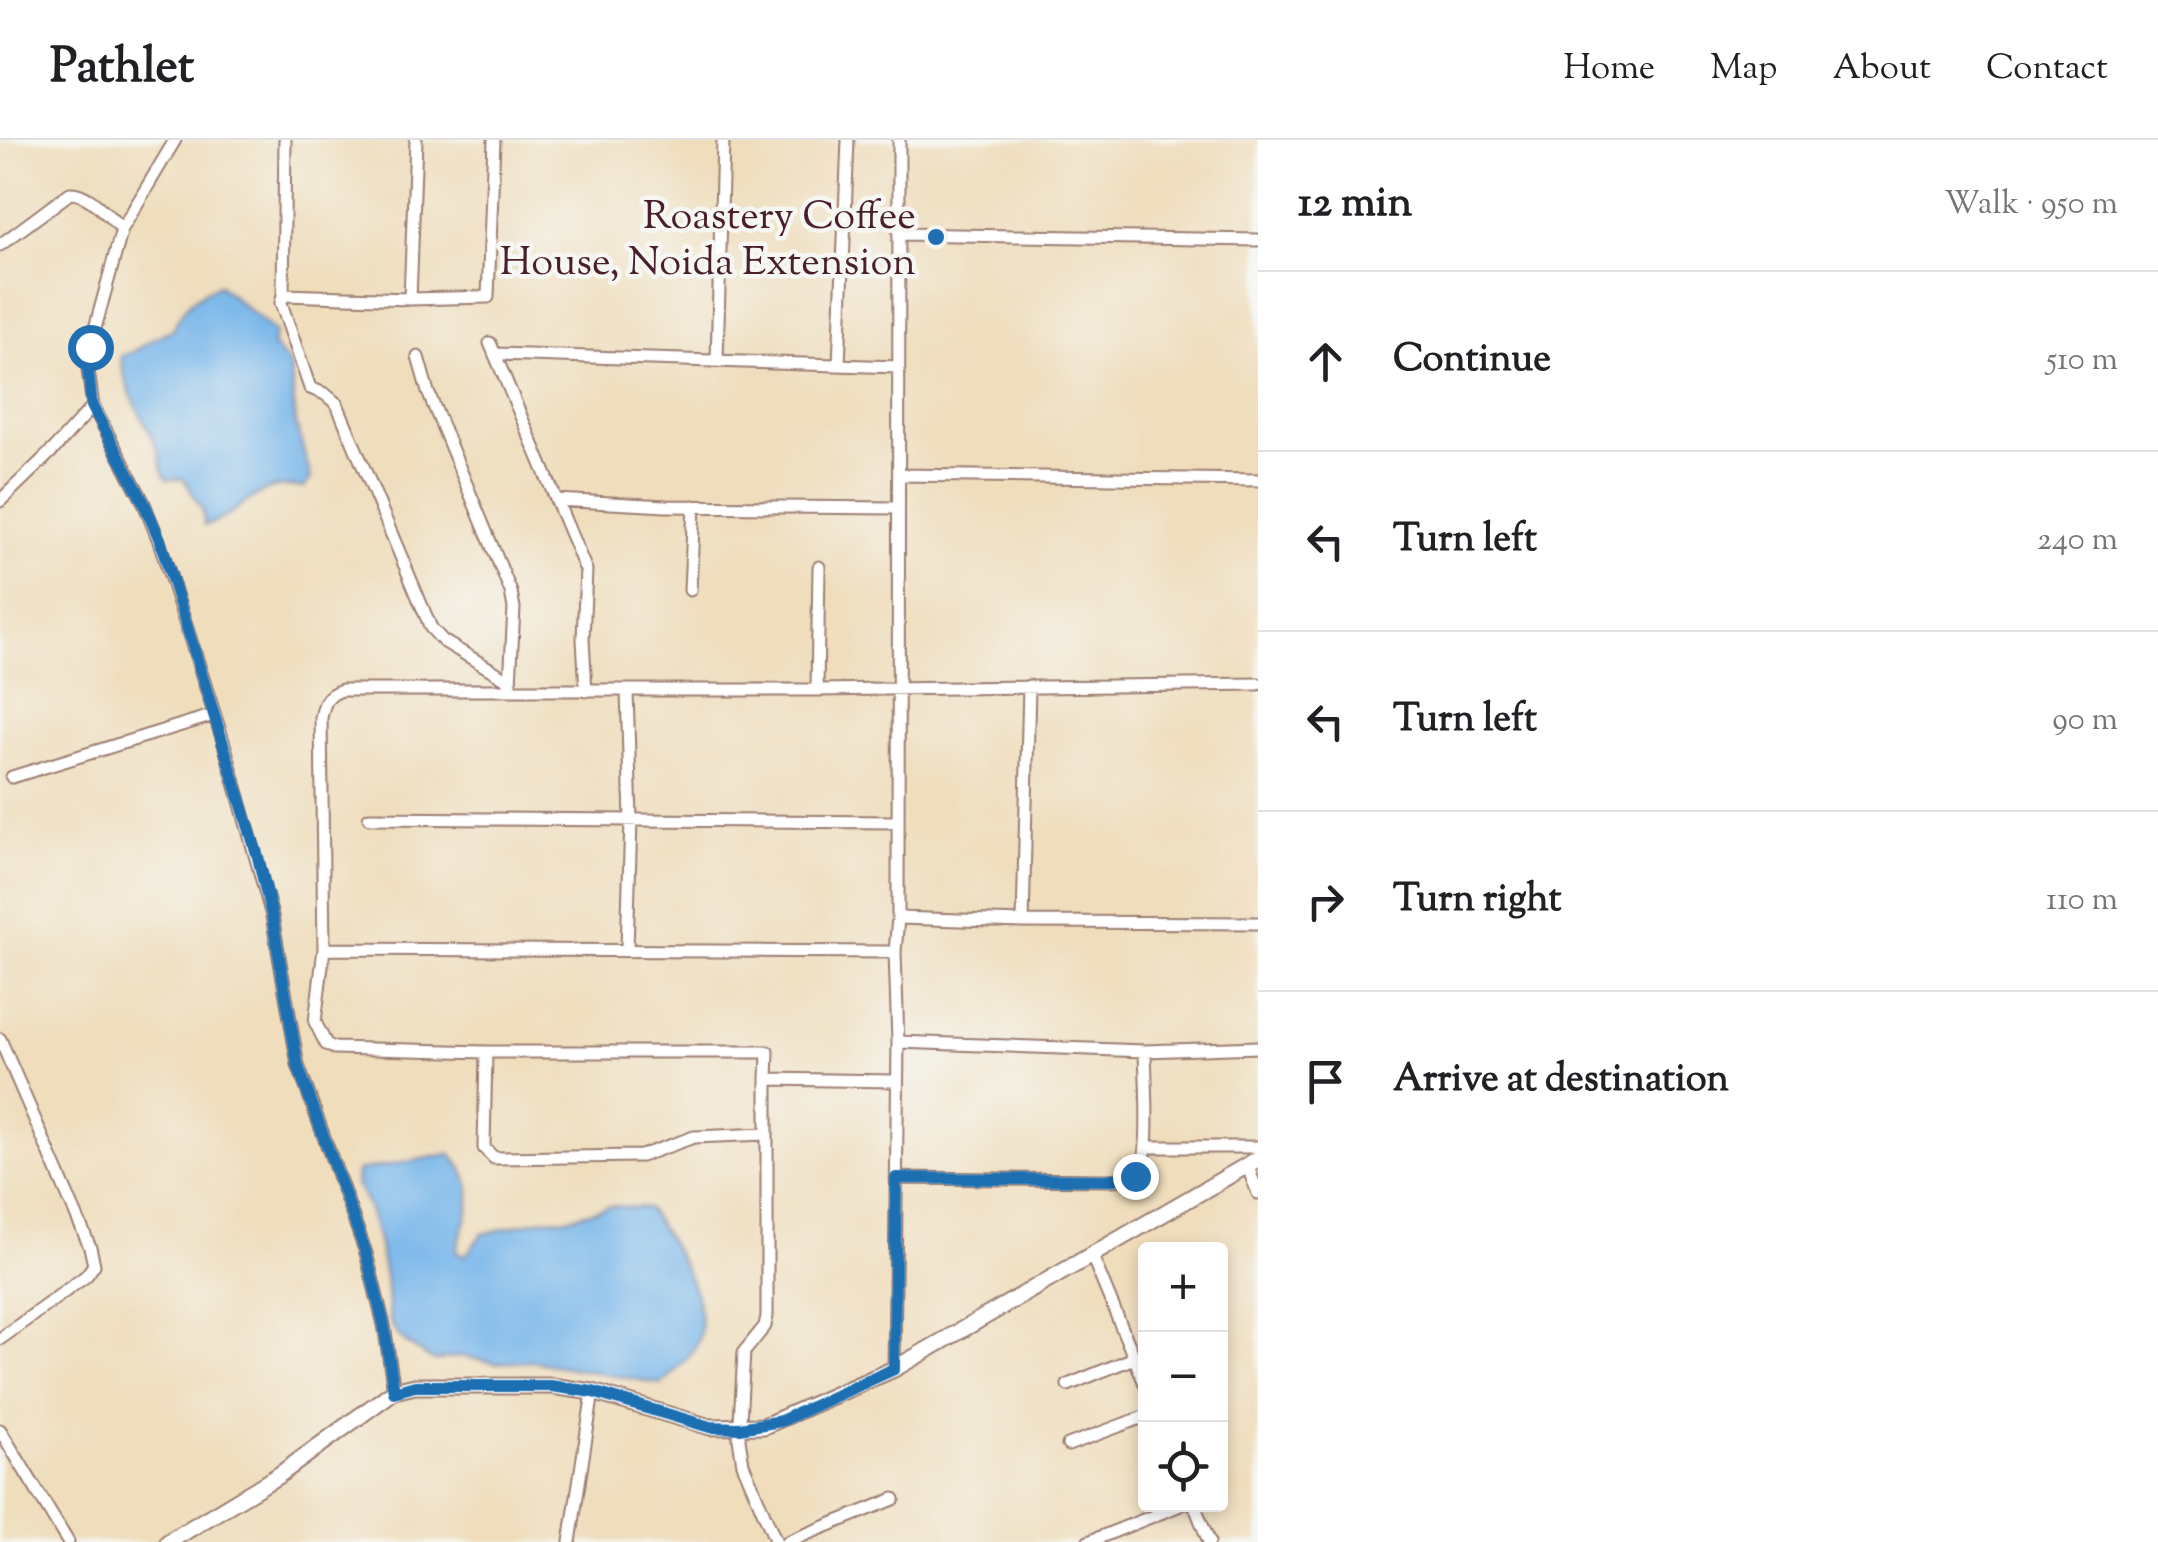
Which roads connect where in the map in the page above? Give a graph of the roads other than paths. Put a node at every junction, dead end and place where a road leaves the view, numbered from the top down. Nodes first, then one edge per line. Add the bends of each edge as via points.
1 (174, 140) edge
2 (285, 140) edge
3 (416, 140) edge
4 (494, 140) edge
5 (723, 140) edge
6 (848, 140) edge
7 (899, 140) edge
8 (122, 229) junction
9 (900, 234) junction
10 (1258, 240) edge
11 (0, 245) edge
12 (282, 296) junction
13 (410, 299) junction
14 (418, 357) dead end
15 (717, 360) junction
16 (840, 365) junction
17 (898, 367) junction
18 (92, 406) junction
19 (899, 475) junction
20 (1258, 480) edge
21 (556, 500) junction
22 (0, 502) edge
23 (694, 506) junction
24 (897, 508) junction
25 (819, 567) dead end
26 (690, 590) dead end
27 (1258, 684) edge
28 (510, 686) junction
29 (1029, 686) junction
30 (897, 689) junction
31 (817, 690) junction
32 (586, 691) junction
33 (627, 691) junction
34 (214, 714) junction
35 (12, 776) dead end
36 (368, 818) dead end
37 (631, 820) junction
38 (898, 822) junction
39 (898, 918) junction
40 (1023, 922) junction
41 (1258, 922) edge
42 (324, 949) junction
43 (627, 949) junction
44 (895, 952) junction
45 (0, 1039) edge
46 (898, 1042) junction
47 (1258, 1048) edge
48 (486, 1052) junction
49 (1145, 1052) junction
50 (767, 1078) junction
51 (895, 1081) junction
52 (766, 1134) junction
53 (1146, 1146) junction
54 (1256, 1152) edge
55 (896, 1178) junction
56 (1258, 1194) edge
57 (1092, 1256) junction
58 (0, 1339) edge
59 (1134, 1358) junction
60 (1138, 1367) edge
61 (894, 1369) junction
62 (1068, 1385) dead end
63 (394, 1392) junction
64 (593, 1392) junction
65 (1138, 1419) edge
66 (740, 1428) junction
67 (0, 1430) edge
68 (1068, 1444) dead end
69 (894, 1499) dead end
70 (1163, 1512) edge
71 (1197, 1512) edge
72 (68, 1542) edge
73 (168, 1542) edge
74 (570, 1542) edge
75 (776, 1542) edge
76 (786, 1542) edge
77 (1088, 1542) edge
78 (1209, 1542) edge

1 - 8 street
2 - 12 street
3 - 13 street
4 - 13 street via 488,297
5 - 15 street
6 - 16 street
7 - 9 street
8 - 11 street via 86,197 70,193
8 - 18 street via 90,347
9 - 10 street
9 - 17 street
12 - 13 street
12 - 28 street via 310,388 337,404 431,628
14 - 28 street via 513,600
15 - 16 street
15 - 21 street via 493,348
16 - 17 street
17 - 19 street
18 - 22 street
18 - 34 street via 160,540
19 - 20 street
19 - 24 street
21 - 23 street
21 - 32 street via 586,570
23 - 24 street
23 - 26 street
24 - 30 street
25 - 31 street
27 - 29 street
28 - 32 street
28 - 42 street via 342,690 324,702
29 - 30 street
29 - 40 street
30 - 31 street
30 - 38 street
31 - 33 street
32 - 33 street
33 - 37 street
34 - 35 street
34 - 63 street via 258,857 298,1066 366,1253
36 - 37 street
37 - 38 street
37 - 43 street
38 - 39 street
39 - 40 street
39 - 44 street
40 - 41 street
42 - 43 street
42 - 48 street via 315,1022 326,1044
43 - 44 street
44 - 46 street
45 - 58 street via 94,1265
46 - 49 street
46 - 51 street
47 - 49 street
48 - 50 street via 768,1052
48 - 52 street via 484,1148 494,1158 642,1156 694,1137
49 - 53 street
50 - 51 street
50 - 52 street
51 - 55 street
52 - 66 street via 768,1316 744,1352
53 - 54 street
53 - 55 street via 1142,1170 1125,1179
54 - 56 street
54 - 57 street
55 - 61 street
57 - 59 street
57 - 61 street
59 - 60 street
59 - 62 street
61 - 66 street via 781,1421
63 - 64 street via 447,1385
63 - 73 street via 280,1476
64 - 66 street via 710,1427
64 - 74 street
65 - 68 street
66 - 75 street via 743,1464
67 - 72 street
69 - 76 street
70 - 77 street
71 - 78 street

